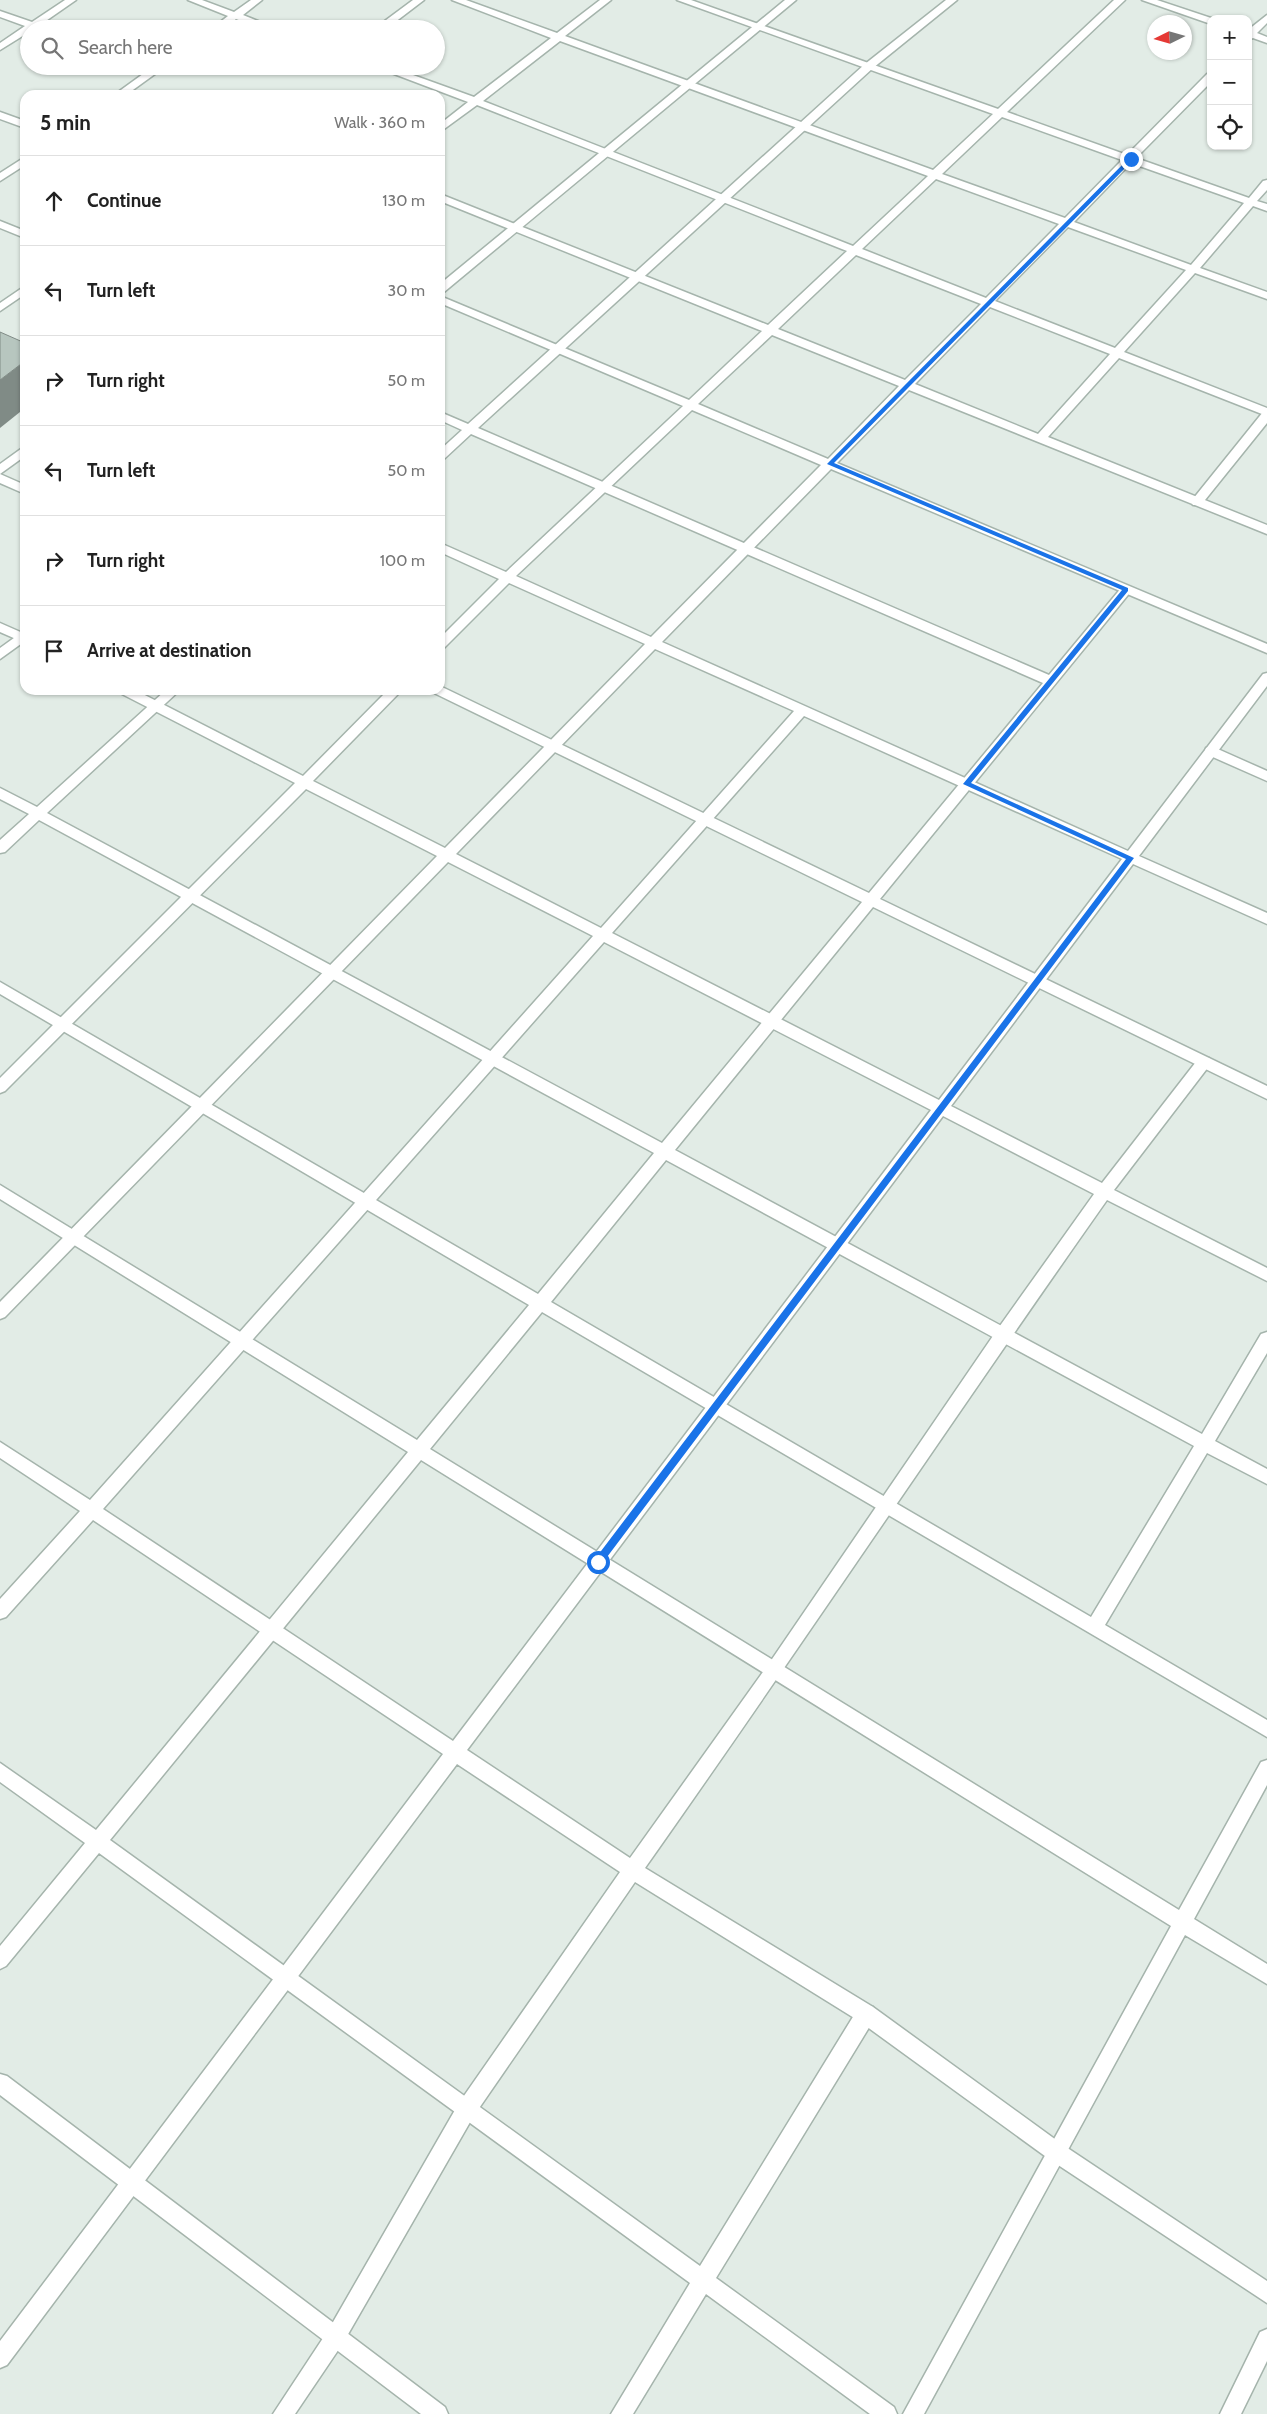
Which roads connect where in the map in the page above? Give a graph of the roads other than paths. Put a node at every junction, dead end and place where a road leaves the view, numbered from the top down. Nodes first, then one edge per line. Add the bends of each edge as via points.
1 (71, 0) edge
2 (193, 0) edge
3 (257, 0) edge
4 (419, 0) edge
5 (457, 0) edge
6 (606, 0) edge
7 (682, 0) edge
8 (791, 0) edge
9 (952, 0) edge
10 (1120, 0) edge
11 (1147, 0) edge
12 (0, 14) edge
13 (235, 15) junction
14 (1267, 18) edge
15 (46, 20) edge
16 (228, 20) edge
17 (249, 20) edge
18 (391, 20) edge
19 (1207, 20) edge
20 (20, 21) edge
21 (758, 27) junction
22 (1252, 32) edge
23 (20, 36) edge
24 (560, 36) junction
25 (1252, 36) edge
26 (1267, 40) edge
27 (0, 47) edge
28 (869, 66) junction
29 (148, 75) edge
30 (403, 75) edge
31 (1207, 80) edge
32 (690, 84) junction
33 (126, 90) edge
34 (445, 90) edge
35 (445, 90) edge
36 (475, 101) junction
37 (1000, 113) junction
38 (0, 114) edge
39 (20, 123) edge
40 (445, 125) edge
41 (803, 126) junction
42 (606, 152) junction
43 (1131, 159) junction
44 (20, 164) edge
45 (935, 174) junction
46 (0, 178) edge
47 (1267, 183) edge
48 (723, 198) junction
49 (445, 199) edge
50 (1251, 202) junction
51 (1267, 208) edge
52 (1068, 223) junction
53 (0, 224) edge
54 (516, 228) junction
55 (20, 233) edge
56 (854, 250) junction
57 (1193, 269) junction
58 (638, 277) junction
59 (445, 286) edge
60 (20, 294) edge
61 (1267, 296) edge
62 (445, 301) edge
63 (990, 303) junction
64 (0, 308) edge
65 (770, 330) junction
66 (558, 349) junction
67 (1117, 353) junction
68 (907, 386) junction
69 (690, 405) junction
70 (1267, 413) edge
71 (445, 418) edge
72 (469, 429) junction
73 (1040, 439) junction
74 (445, 451) edge
75 (20, 454) edge
76 (830, 464) junction
77 (0, 470) edge
78 (0, 478) edge
79 (603, 487) junction
80 (20, 488) edge
81 (1197, 502) junction
82 (1267, 530) edge
83 (445, 549) edge
84 (746, 549) junction
85 (508, 577) junction
86 (1126, 590) junction
87 (0, 627) edge
88 (20, 635) edge
89 (20, 640) edge
90 (445, 640) edge
91 (653, 643) junction
92 (1267, 649) edge
93 (0, 655) edge
94 (1267, 677) edge
95 (1050, 681) junction
96 (445, 693) edge
97 (134, 695) edge
98 (168, 695) edge
99 (391, 695) edge
100 (156, 706) junction
101 (802, 710) junction
102 (553, 746) junction
103 (1211, 751) junction
104 (1267, 776) edge
105 (303, 782) junction
106 (967, 784) junction
107 (0, 793) edge
108 (38, 813) junction
109 (705, 820) junction
110 (0, 848) edge
111 (446, 855) junction
112 (1130, 858) junction
113 (190, 896) junction
114 (871, 900) junction
115 (1267, 919) edge
116 (602, 935) junction
117 (332, 972) junction
118 (1038, 981) junction
119 (0, 987) edge
120 (771, 1022) junction
121 (63, 1024) junction
122 (493, 1059) junction
123 (1204, 1062) junction
124 (0, 1087) edge
125 (1267, 1092) edge
126 (202, 1106) junction
127 (941, 1108) junction
128 (664, 1152) junction
129 (0, 1192) edge
130 (1104, 1192) junction
131 (366, 1202) junction
132 (73, 1237) junction
133 (838, 1245) junction
134 (1267, 1275) edge
135 (540, 1303) junction
136 (0, 1312) edge
137 (1003, 1335) junction
138 (1267, 1339) edge
139 (242, 1342) junction
140 (716, 1406) junction
141 (1204, 1443) junction
142 (0, 1449) edge
143 (418, 1450) junction
144 (1267, 1477) edge
145 (888, 1506) junction
146 (92, 1510) junction
147 (598, 1562) junction
148 (0, 1611) edge
149 (1094, 1627) junction
150 (271, 1630) junction
151 (774, 1671) junction
152 (1267, 1729) edge
153 (455, 1752) junction
154 (1267, 1768) edge
155 (0, 1771) edge
156 (98, 1841) junction
157 (632, 1870) junction
158 (1181, 1924) junction
159 (0, 1960) edge
160 (1267, 1975) edge
161 (285, 1978) junction
162 (866, 2014) junction
163 (0, 2083) edge
164 (466, 2110) junction
165 (1056, 2152) junction
166 (132, 2182) junction
167 (703, 2281) junction
168 (1267, 2293) edge
169 (336, 2336) junction
170 (1267, 2339) edge
171 (0, 2358) edge
172 (283, 2414) edge
173 (438, 2414) edge
174 (621, 2414) edge
175 (887, 2414) edge
176 (913, 2414) edge
177 (1230, 2414) edge

1 - 15 street
2 - 13 street
3 - 13 street
4 - 18 street
5 - 24 street
6 - 24 street
7 - 21 street
8 - 21 street
9 - 28 street
10 - 37 street
11 - 19 street
12 - 20 street
13 - 16 street
13 - 17 street
14 - 22 street
21 - 28 street
21 - 32 street
23 - 27 street
24 - 32 street
24 - 36 street
25 - 26 street
28 - 37 street
28 - 41 street
29 - 33 street
30 - 35 street
31 - 43 street
32 - 41 street
32 - 42 street
34 - 36 street
36 - 40 street
36 - 42 street
37 - 43 street
37 - 45 street
38 - 39 street
41 - 45 street
41 - 48 street
42 - 48 street
42 - 54 street
43 - 50 street
43 - 52 street
44 - 46 street
45 - 52 street
45 - 56 street
47 - 50 street
48 - 56 street
48 - 58 street
49 - 54 street
50 - 51 street
50 - 57 street
52 - 57 street
52 - 63 street
53 - 55 street
54 - 58 street
54 - 59 street
56 - 63 street
56 - 65 street
57 - 61 street
57 - 67 street
58 - 65 street
58 - 66 street
60 - 64 street
62 - 66 street
63 - 67 street
63 - 68 street
65 - 68 street
65 - 69 street
66 - 69 street
66 - 72 street
67 - 70 street
67 - 73 street
68 - 73 street
68 - 76 street
69 - 76 street
69 - 79 street
70 - 81 street
71 - 72 street
72 - 74 street
72 - 79 street
73 - 81 street
75 - 77 street
76 - 84 street
76 - 86 street
78 - 80 street
79 - 84 street
79 - 85 street
81 - 82 street
83 - 85 street
84 - 91 street
84 - 95 street
85 - 90 street
85 - 91 street
86 - 92 street
86 - 95 street
87 - 88 street
89 - 93 street
91 - 101 street
91 - 102 street
94 - 103 street
95 - 106 street
96 - 102 street
97 - 100 street
98 - 100 street
99 - 105 street
100 - 105 street
100 - 108 street
101 - 106 street
101 - 109 street
102 - 109 street
102 - 111 street
103 - 104 street
103 - 112 street
105 - 111 street
105 - 113 street
106 - 112 street
106 - 114 street
107 - 108 street
108 - 110 street
108 - 113 street
109 - 114 street
109 - 116 street
111 - 116 street
111 - 117 street
112 - 115 street
112 - 118 street
113 - 117 street
113 - 121 street
114 - 118 street
114 - 120 street
116 - 120 street
116 - 122 street
117 - 122 street
117 - 126 street
118 - 123 street
118 - 127 street
119 - 121 street
120 - 127 street
120 - 128 street
121 - 124 street
121 - 126 street
122 - 128 street
122 - 131 street
123 - 125 street
123 - 130 street
126 - 131 street
126 - 132 street
127 - 130 street
127 - 133 street
128 - 133 street
128 - 135 street
129 - 132 street
130 - 134 street
130 - 137 street
131 - 135 street
131 - 139 street
132 - 136 street
132 - 139 street
133 - 137 street
133 - 140 street
135 - 140 street
135 - 143 street
137 - 141 street
137 - 145 street
138 - 141 street
139 - 143 street
139 - 146 street
140 - 145 street
140 - 147 street
141 - 144 street
141 - 149 street
142 - 146 street
143 - 147 street
143 - 150 street
145 - 149 street
145 - 151 street
146 - 148 street
146 - 150 street
147 - 151 street
147 - 153 street
149 - 152 street
150 - 153 street
150 - 156 street
151 - 157 street
151 - 158 street
153 - 157 street
153 - 161 street
154 - 158 street
155 - 156 street
156 - 159 street
156 - 161 street
157 - 162 street
157 - 164 street
158 - 160 street
158 - 165 street
161 - 164 street
161 - 166 street
162 - 165 street
162 - 167 street
163 - 166 street
164 - 167 street
164 - 169 street
165 - 168 street
165 - 176 street
166 - 169 street
166 - 171 street
167 - 174 street
167 - 175 street
169 - 172 street
169 - 173 street
170 - 177 street

